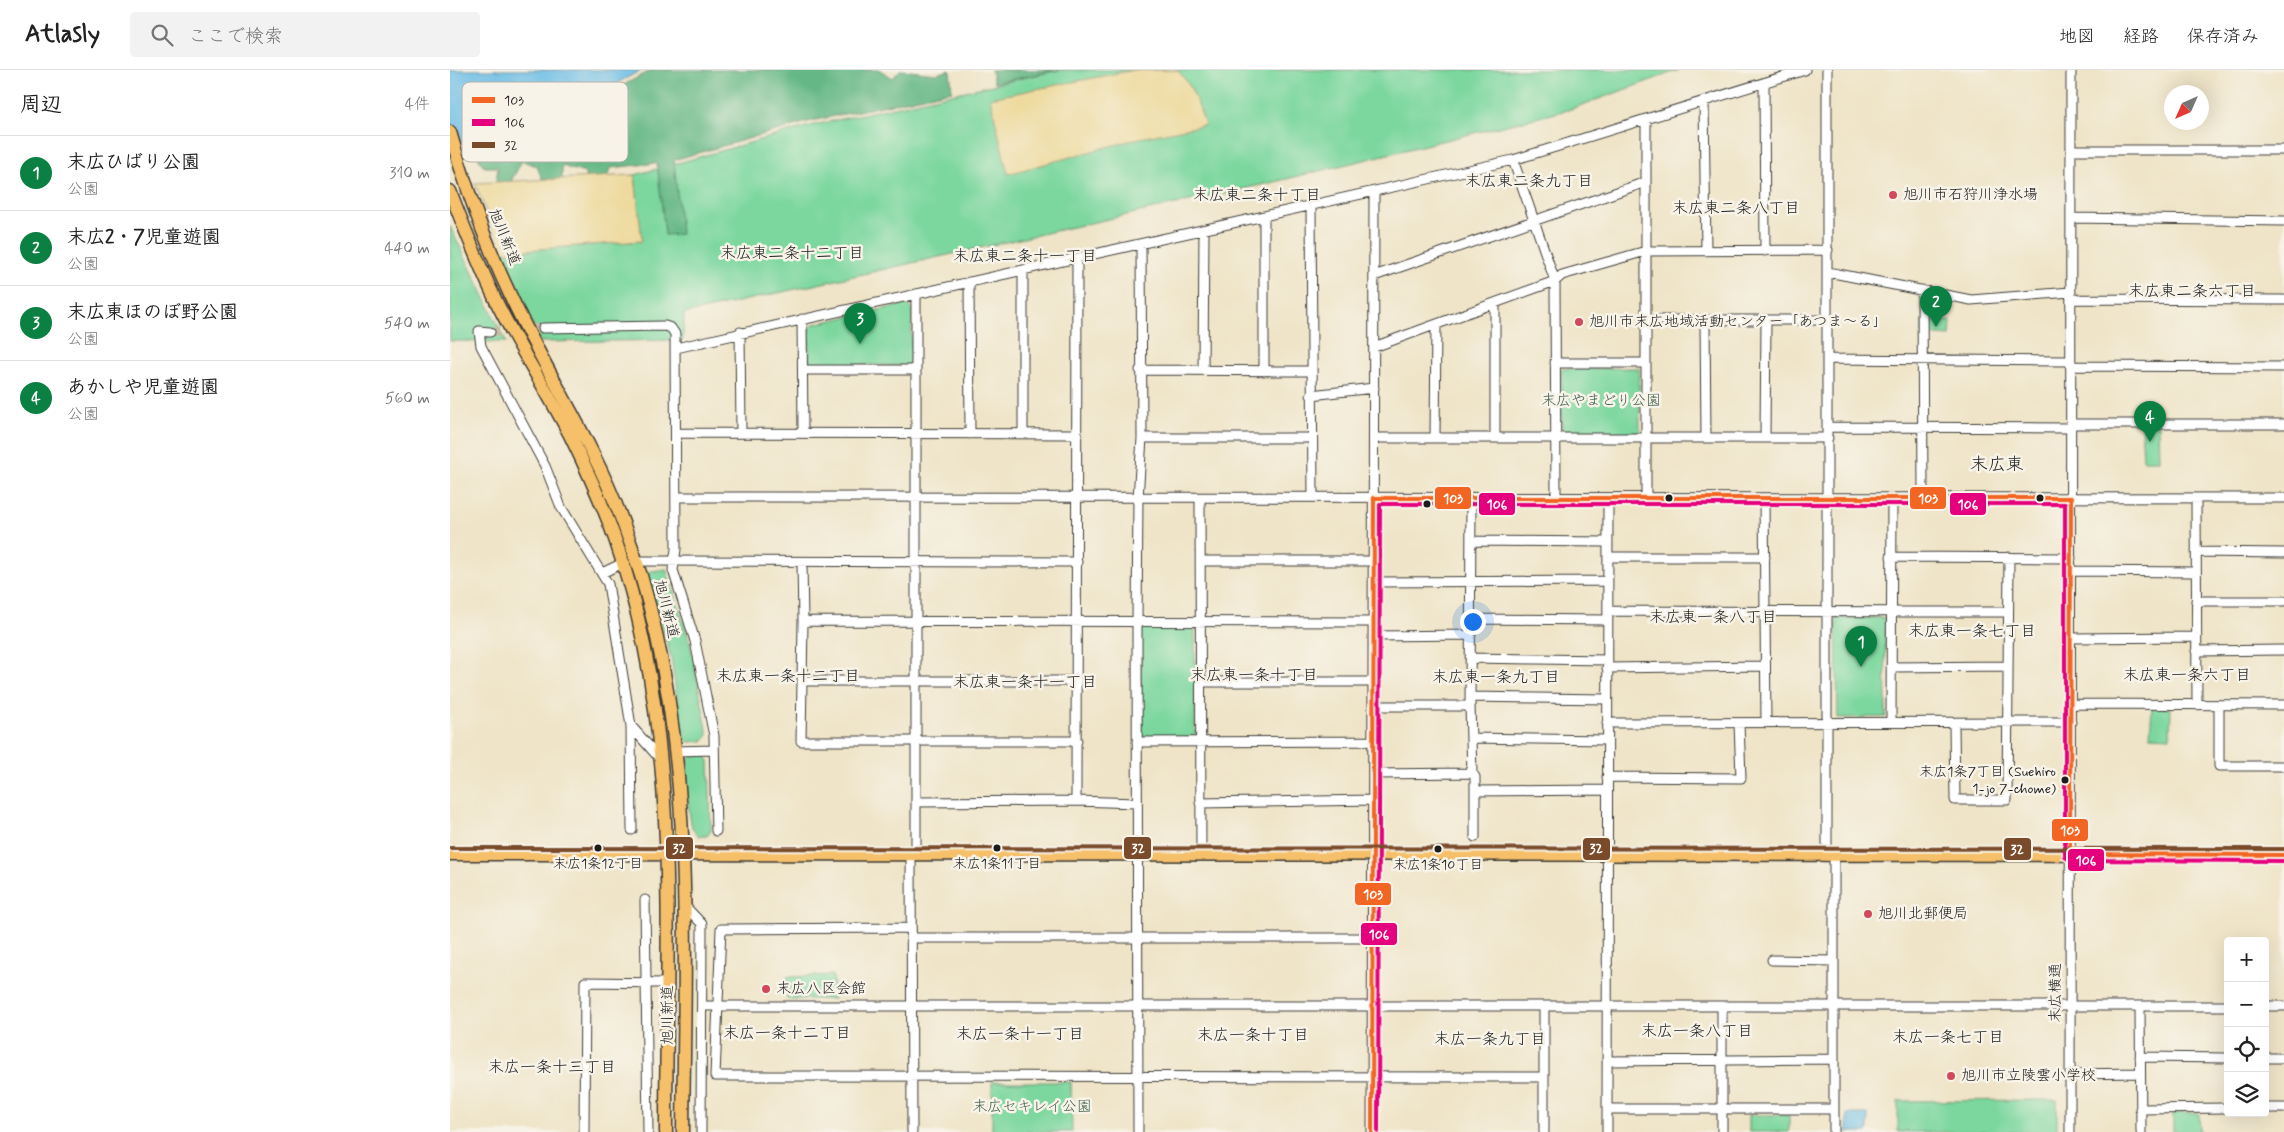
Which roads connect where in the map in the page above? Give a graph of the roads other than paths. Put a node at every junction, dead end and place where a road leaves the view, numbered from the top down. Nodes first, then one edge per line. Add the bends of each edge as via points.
1 (1805, 70) edge
2 (1828, 70) edge
3 (2071, 70) edge
4 (1764, 83) junction
5 (1704, 101) junction
6 (1646, 120) junction
7 (450, 132) edge
8 (2071, 150) junction
9 (2284, 150) edge
10 (1514, 160) junction
11 (1646, 182) junction
12 (450, 191) edge
13 (1374, 192) junction
14 (1312, 206) junction
15 (1264, 217) junction
16 (2071, 218) junction
17 (1534, 221) junction
18 (2284, 221) edge
19 (1204, 230) junction
20 (1141, 244) junction
21 (1646, 250) junction
22 (1828, 250) junction
23 (1706, 251) junction
24 (1765, 251) junction
25 (1077, 259) junction
26 (1023, 271) junction
27 (1828, 272) junction
28 (1374, 276) junction
29 (1555, 281) junction
30 (969, 282) junction
31 (1922, 290) junction
32 (916, 294) junction
33 (2071, 295) junction
34 (2284, 300) edge
35 (1495, 304) junction
36 (802, 319) junction
37 (1645, 320) junction
38 (1766, 320) junction
39 (1828, 320) junction
40 (1706, 321) junction
41 (1436, 325) junction
42 (544, 328) tunnel mouth
43 (490, 332) dead end
44 (740, 332) junction
45 (1374, 347) junction
46 (676, 348) junction
47 (1829, 359) junction
48 (1922, 361) junction
49 (1555, 363) junction
50 (1645, 363) junction
51 (2071, 363) junction
52 (2284, 367) edge
53 (804, 370) junction
54 (915, 370) junction
55 (1140, 370) junction
56 (1203, 370) junction
57 (1264, 371) junction
58 (1311, 371) junction
59 (1374, 388) junction
60 (1311, 395) junction
61 (2284, 424) edge
62 (2071, 426) junction
63 (1828, 427) junction
64 (1923, 427) junction
65 (741, 432) junction
66 (803, 432) junction
67 (676, 433) junction
68 (917, 433) junction
69 (970, 434) junction
70 (1023, 434) junction
71 (1077, 434) junction
72 (1765, 437) junction
73 (1142, 438) junction
74 (1312, 438) junction
75 (1374, 438) junction
76 (1435, 438) junction
77 (1495, 438) junction
78 (1555, 438) junction
79 (1706, 438) junction
80 (1828, 438) junction
81 (1645, 439) junction
82 (676, 497) junction
83 (916, 497) junction
84 (1077, 497) junction
85 (1138, 498) junction
86 (1200, 498) junction
87 (1313, 498) junction
88 (1374, 498) junction
89 (1556, 498) junction
90 (1608, 498) junction
91 (1646, 498) junction
92 (1764, 498) junction
93 (1828, 498) junction
94 (1892, 498) junction
95 (1923, 498) junction
96 (2071, 498) junction
97 (2196, 498) junction
98 (2284, 498) edge
99 (1472, 499) junction
100 (1470, 541) junction
101 (1608, 542) junction
102 (2196, 552) junction
103 (2284, 553) edge
104 (1608, 557) junction
105 (1765, 557) junction
106 (1891, 557) junction
107 (2009, 557) junction
108 (2071, 558) junction
109 (674, 560) junction
110 (637, 561) junction
111 (917, 561) junction
112 (1202, 561) junction
113 (1374, 561) junction
114 (802, 562) junction
115 (1077, 562) junction
116 (623, 563) junction
117 (2071, 571) junction
118 (2196, 572) junction
119 (602, 573) junction
120 (1470, 580) junction
121 (1608, 581) junction
122 (1374, 582) junction
123 (2196, 600) junction
124 (2284, 601) edge
125 (1828, 612) junction
126 (1891, 612) junction
127 (2008, 612) junction
128 (1765, 613) junction
129 (1608, 616) junction
130 (1471, 619) junction
131 (803, 621) junction
132 (1077, 621) junction
133 (918, 622) junction
134 (1137, 622) junction
135 (1201, 622) junction
136 (1374, 622) junction
137 (1471, 635) junction
138 (1374, 636) junction
139 (2195, 637) junction
140 (2071, 638) junction
141 (2196, 650) junction
142 (2284, 650) edge
143 (1471, 658) junction
144 (1608, 664) junction
145 (1765, 666) junction
146 (2008, 666) junction
147 (1891, 667) junction
148 (803, 681) junction
149 (1077, 681) junction
150 (917, 682) junction
151 (1201, 682) junction
152 (1374, 682) junction
153 (1608, 699) junction
154 (1470, 702) junction
155 (2070, 704) junction
156 (2197, 705) junction
157 (2219, 705) junction
158 (2284, 705) edge
159 (1374, 706) junction
160 (1828, 722) junction
161 (1891, 722) junction
162 (2009, 722) junction
163 (2070, 722) junction
164 (1607, 723) junction
165 (1739, 723) junction
166 (1766, 723) junction
167 (1954, 723) junction
168 (632, 726) junction
169 (1471, 738) junction
170 (1607, 740) junction
171 (1076, 741) junction
172 (1373, 741) junction
173 (917, 742) junction
174 (1137, 742) junction
175 (1201, 742) junction
176 (714, 750) junction
177 (675, 751) junction
178 (662, 760) junction
179 (2284, 766) edge
180 (1472, 773) junction
181 (1373, 774) junction
182 (1607, 777) junction
183 (1607, 790) junction
184 (1475, 791) junction
185 (1373, 800) junction
186 (1076, 801) junction
187 (916, 802) junction
188 (1137, 803) junction
189 (1200, 803) junction
190 (632, 830) dead end
191 (716, 832) dead end
192 (1475, 837) dead end
193 (450, 854) edge
194 (666, 854) junction
195 (682, 854) junction
196 (914, 854) junction
197 (1137, 854) junction
198 (1373, 854) junction
199 (1607, 854) junction
200 (2070, 854) junction
201 (1201, 855) junction
202 (2284, 855) edge
203 (1831, 856) junction
204 (645, 900) dead end
205 (685, 906) junction
206 (911, 928) junction
207 (911, 938) junction
208 (1139, 938) junction
209 (1373, 938) junction
210 (1772, 960) dead end
211 (1834, 961) junction
212 (646, 983) junction
213 (666, 983) junction
214 (703, 1006) junction
215 (2224, 1006) edge
216 (2269, 1006) edge
217 (2284, 1006) edge
218 (718, 1007) junction
219 (911, 1007) junction
220 (1139, 1007) junction
221 (1373, 1007) junction
222 (1607, 1007) junction
223 (2070, 1007) junction
224 (2140, 1007) junction
225 (1544, 1008) junction
226 (1722, 1008) junction
227 (1834, 1008) junction
228 (2140, 1058) junction
229 (2224, 1058) edge
230 (2269, 1058) edge
231 (2284, 1058) edge
232 (1722, 1060) junction
233 (1834, 1060) junction
234 (1607, 1062) junction
235 (2140, 1073) junction
236 (2070, 1074) junction
237 (912, 1075) junction
238 (1137, 1076) junction
239 (1373, 1076) junction
240 (1544, 1077) junction
241 (2224, 1108) edge
242 (2269, 1108) edge
243 (2284, 1108) edge
244 (1607, 1109) junction
245 (2140, 1109) junction
246 (1722, 1110) junction
247 (1834, 1110) junction
248 (584, 1132) edge
249 (648, 1132) edge
250 (666, 1132) edge
251 (683, 1132) edge
252 (701, 1132) edge
253 (912, 1132) edge
254 (1138, 1132) edge
255 (1372, 1132) edge
256 (1544, 1132) edge
257 (1607, 1132) edge
258 (1722, 1132) edge
259 (1834, 1132) edge
260 (2070, 1132) edge
261 (2141, 1132) edge

1 - 4 street
2 - 22 street
3 - 8 street, 末広横通
4 - 5 street
4 - 24 street
5 - 6 street
5 - 23 street
6 - 10 street
6 - 11 street
7 - 110 highway, 旭川新道 via 473,204 509,292 605,476
8 - 9 street
8 - 16 street, 末広横通
10 - 13 street
10 - 17 street
11 - 17 street
11 - 21 street
12 - 116 highway, 旭川新道 via 493,293 572,438 605,512
13 - 14 street
13 - 28 street
14 - 15 street
14 - 58 street
15 - 19 street
15 - 57 street
16 - 18 street
16 - 33 street, 末広横通
17 - 28 street
17 - 29 street
19 - 20 street
19 - 56 street
20 - 25 street
20 - 55 street
21 - 23 street
21 - 29 street via 1562,275
21 - 37 street
22 - 24 street
22 - 27 street
23 - 24 street
25 - 26 street
25 - 71 street
26 - 30 street
26 - 70 street
27 - 31 street
27 - 39 street
28 - 45 street
29 - 35 street
29 - 49 street
30 - 32 street
30 - 69 street
31 - 33 street via 1971,300
31 - 48 street
32 - 36 street
32 - 54 street
33 - 34 street
33 - 51 street, 末広横通
35 - 41 street
35 - 77 street
36 - 44 street
36 - 53 street
37 - 40 street
37 - 50 street
38 - 39 street
38 - 40 street
38 - 72 street
39 - 47 street
40 - 79 street
41 - 45 street
41 - 76 street
42 - 46 street via 665,326 675,334
43 - 119 street via 479,331 481,346 545,466 561,507
44 - 46 street
44 - 65 street
45 - 59 street
46 - 67 street
47 - 48 street
47 - 63 street
48 - 51 street
48 - 64 street
49 - 50 street
49 - 78 street
50 - 81 street
51 - 52 street
51 - 62 street, 末広横通
53 - 54 street
53 - 66 street
54 - 68 street
55 - 56 street
55 - 73 street
56 - 57 street
57 - 58 street
58 - 60 street
59 - 60 street
59 - 75 street
60 - 74 street
61 - 62 street
62 - 64 street
62 - 96 street, 末広横通
63 - 64 street
63 - 80 street
64 - 95 street
65 - 66 street
65 - 67 street
66 - 68 street
67 - 82 street
68 - 69 street
68 - 83 street
69 - 70 street
70 - 71 street
71 - 84 street
72 - 79 street
72 - 80 street
73 - 74 street
73 - 85 street
74 - 87 street
75 - 76 street
75 - 88 street
76 - 77 street
77 - 78 street
78 - 81 street
78 - 89 street
79 - 81 street
80 - 93 street
81 - 91 street
82 - 83 street
82 - 109 street
83 - 84 street
83 - 111 street
84 - 85 street
84 - 115 street
85 - 86 street
85 - 134 street
86 - 87 street
86 - 112 street
87 - 88 street
88 - 99 street
88 - 113 street
89 - 90 street
89 - 99 street
90 - 91 street
90 - 101 street
91 - 92 street
92 - 93 street
92 - 105 street
93 - 94 street
93 - 125 street
94 - 95 street
94 - 106 street
95 - 96 street
96 - 97 street
96 - 108 street, 末広横通
97 - 98 street
97 - 102 street
99 - 100 street
100 - 101 street
100 - 120 street
101 - 104 street
102 - 103 street
102 - 118 street
104 - 105 street
104 - 121 street
105 - 128 street
106 - 107 street
106 - 126 street
107 - 108 street
107 - 127 street
108 - 117 street, 末広横通
109 - 110 street
109 - 114 street
109 - 176 street via 672,570 705,682
110 - 177 highway, 旭川新道 via 662,661
111 - 114 street
111 - 115 street
111 - 133 street
112 - 113 street
112 - 135 street
113 - 122 street
114 - 131 street
115 - 132 street
116 - 119 street
116 - 178 highway, 旭川新道 via 652,679
117 - 118 street
117 - 140 street, 末広横通
118 - 123 street
119 - 168 street via 608,584 616,623
120 - 121 street
120 - 122 street
120 - 130 street
121 - 129 street
122 - 136 street
123 - 124 street
123 - 139 street
125 - 126 street
125 - 128 street
125 - 160 street
126 - 127 street
126 - 147 street
127 - 146 street
128 - 129 street
128 - 145 street
129 - 130 street
129 - 144 street
130 - 137 street
131 - 133 street
131 - 148 street
132 - 133 street
132 - 134 street
132 - 149 street
133 - 150 street
134 - 135 street
134 - 174 street
135 - 136 street
135 - 151 street
136 - 138 street
137 - 138 street
137 - 143 street
138 - 152 street
139 - 140 street
139 - 141 street
140 - 155 street, 末広横通
141 - 142 street
141 - 156 street
143 - 144 street
143 - 154 street
144 - 145 street
144 - 153 street
145 - 166 street
146 - 147 street
146 - 162 street
147 - 161 street
148 - 150 street
148 - 173 street via 800,741
149 - 150 street
149 - 171 street
150 - 173 street
151 - 152 street
151 - 175 street
152 - 159 street
153 - 154 street
153 - 164 street
154 - 159 street
154 - 169 street
155 - 156 street
155 - 163 street, 末広横通
156 - 157 street
157 - 158 street
157 - 179 street via 2219,766
159 - 172 street
160 - 161 street
160 - 166 street
160 - 203 street
161 - 167 street
162 - 163 street
162 - 167 street
162 - 167 street via 2007,800 1955,800
163 - 200 street, 末広横通
164 - 165 street
164 - 170 street
165 - 166 street
165 - 182 street via 1741,778
168 - 178 street
168 - 190 street
169 - 170 street
169 - 180 street
170 - 182 street
171 - 173 street
171 - 186 street
172 - 175 street
172 - 181 street
173 - 187 street
174 - 175 street
174 - 188 street
175 - 189 street
176 - 177 street
176 - 191 street
177 - 195 highway, 旭川新道
178 - 194 highway, 旭川新道
180 - 181 street
180 - 184 street
181 - 185 street
182 - 183 street
183 - 184 street
183 - 199 street
184 - 192 street
185 - 189 street
185 - 198 street
186 - 187 street
186 - 188 street
187 - 196 street
188 - 197 street
189 - 201 street
193 - 194 highway
194 - 195 highway
194 - 213 highway, 旭川新道
195 - 196 highway
195 - 205 highway, 旭川新道
196 - 197 highway
196 - 206 street
197 - 201 highway
197 - 208 street
198 - 199 highway
198 - 201 highway
198 - 209 street
199 - 203 highway
199 - 222 street
200 - 202 highway
200 - 203 highway
200 - 223 street, 末広横通
203 - 211 street
204 - 212 street
205 - 214 street via 702,924
205 - 251 highway, 旭川新道
206 - 207 street
206 - 218 street via 721,929
207 - 208 street
207 - 219 street
208 - 209 street
208 - 220 street
209 - 221 street
210 - 211 street
211 - 227 street
212 - 213 street
212 - 248 street via 585,982
212 - 249 street
213 - 250 highway, 旭川新道
214 - 218 street
214 - 252 street
215 - 224 street
216 - 217 street
218 - 219 street
218 - 237 street via 714,1076
219 - 220 street
219 - 237 street
220 - 221 street
220 - 238 street
221 - 225 street
221 - 239 street
222 - 225 street
222 - 226 street
222 - 234 street
223 - 224 street
223 - 227 street
223 - 236 street, 末広横通
224 - 228 street
225 - 240 street
226 - 227 street
226 - 232 street
227 - 233 street
228 - 229 street
228 - 235 street
230 - 231 street
232 - 233 street
232 - 234 street
232 - 246 street
233 - 247 street
234 - 244 street
235 - 236 street
235 - 245 street
236 - 260 street, 末広横通
237 - 238 street
237 - 253 street
238 - 239 street
238 - 254 street
239 - 240 street
239 - 255 street
240 - 256 street
241 - 245 street
242 - 243 street
244 - 246 street
244 - 257 street
245 - 261 street
246 - 247 street
246 - 258 street
247 - 259 street

